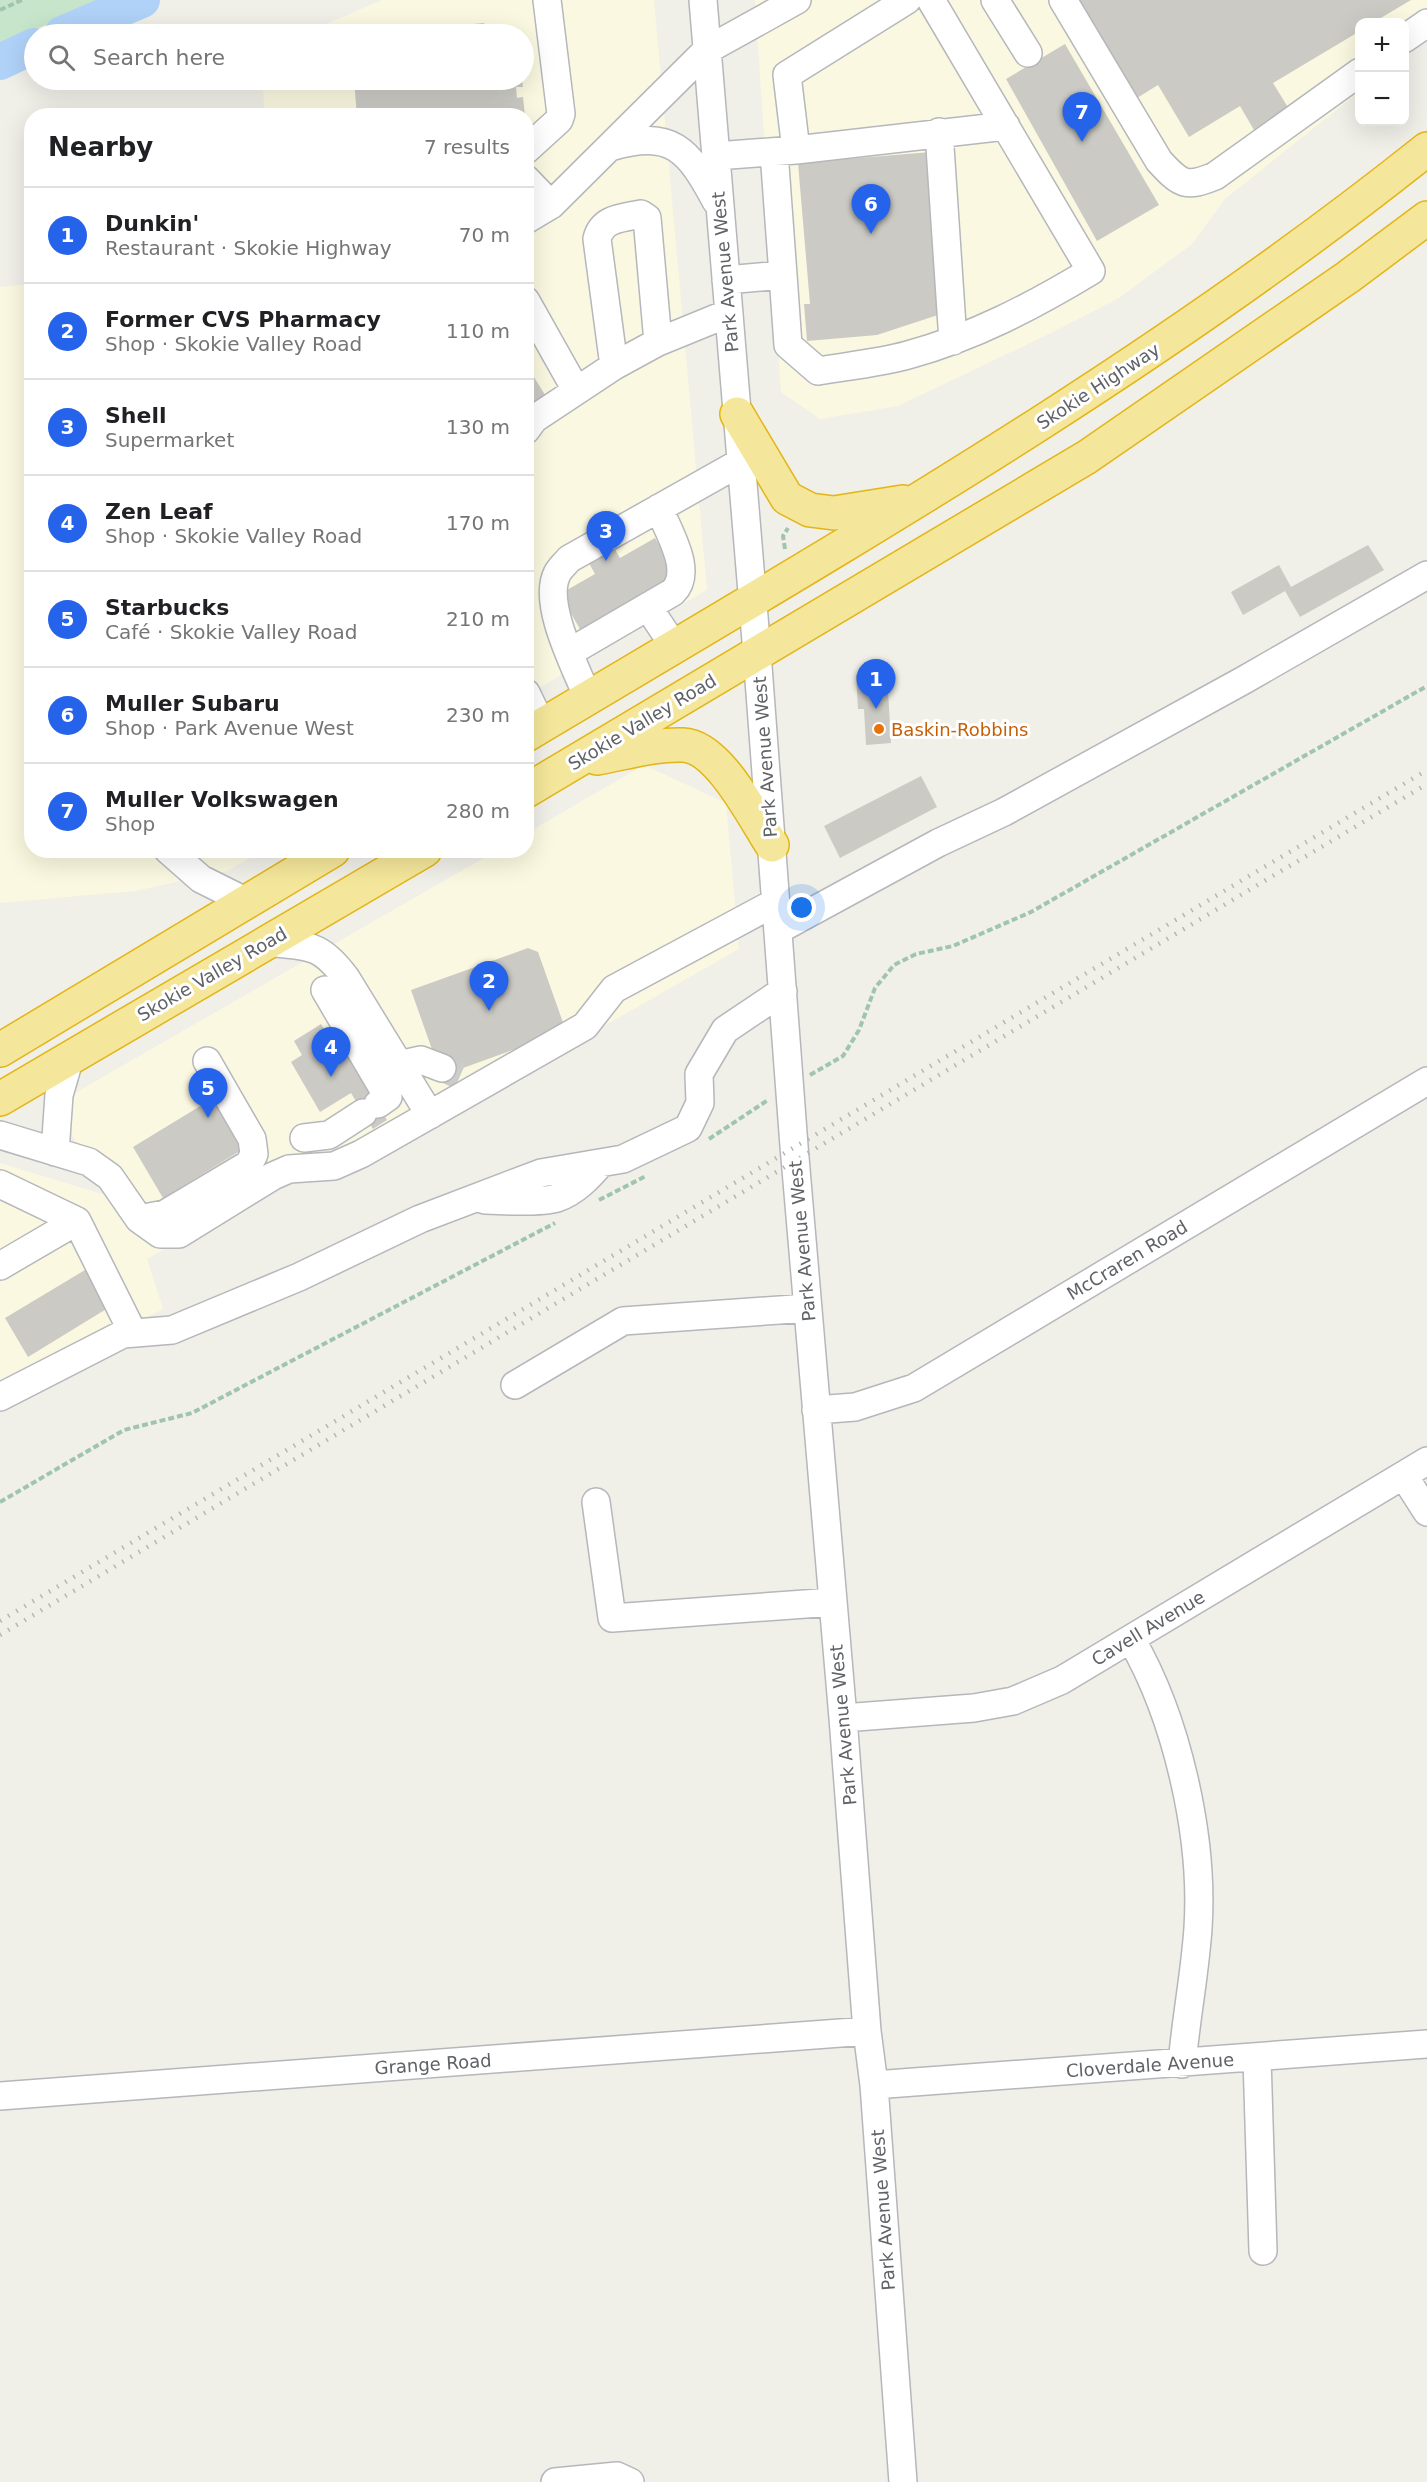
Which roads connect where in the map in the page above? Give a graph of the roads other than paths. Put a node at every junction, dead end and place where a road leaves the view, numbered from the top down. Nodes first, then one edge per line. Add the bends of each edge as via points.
1 (547, 0) edge
2 (703, 0) edge
3 (796, 0) edge
4 (906, 0) edge
5 (931, 0) edge
6 (995, 0) edge
7 (1063, 0) edge
8 (1427, 23) edge
9 (1409, 36) edge
10 (707, 50) junction
11 (1028, 53) dead end
12 (1355, 75) edge
13 (1006, 126) junction
14 (939, 132) junction
15 (534, 143) edge
16 (610, 147) junction
17 (1427, 149) edge
18 (785, 151) junction
19 (716, 156) junction
20 (534, 187) edge
21 (551, 205) junction
22 (720, 208) junction
23 (534, 215) edge
24 (1427, 218) edge
25 (783, 275) junction
26 (726, 280) junction
27 (729, 313) junction
28 (534, 315) edge
29 (952, 341) junction
30 (658, 342) junction
31 (614, 366) junction
32 (576, 390) junction
33 (737, 414) junction
34 (534, 419) edge
35 (741, 462) junction
36 (919, 500) junction
37 (659, 508) junction
38 (1427, 574) edge
39 (752, 600) junction
40 (648, 607) junction
41 (674, 646) junction
42 (570, 652) junction
43 (757, 654) junction
44 (588, 698) junction
45 (534, 730) edge
46 (574, 762) junction
47 (534, 786) edge
48 (772, 845) junction
49 (177, 858) edge
50 (320, 858) edge
51 (411, 858) edge
52 (247, 902) junction
53 (776, 902) junction
54 (778, 930) junction
55 (266, 942) junction
56 (325, 990) dead end
57 (783, 991) junction
58 (3, 1045) edge
59 (70, 1057) junction
60 (207, 1061) dead end
61 (399, 1065) junction
62 (462, 1076) junction
63 (1427, 1081) edge
64 (0, 1099) edge
65 (430, 1115) junction
66 (0, 1135) edge
67 (304, 1138) dead end
68 (55, 1152) junction
69 (0, 1184) edge
70 (139, 1219) junction
71 (77, 1221) junction
72 (0, 1266) edge
73 (808, 1308) junction
74 (133, 1333) junction
75 (515, 1385) dead end
76 (0, 1397) edge
77 (816, 1410) junction
78 (1427, 1461) edge
79 (1404, 1476) junction
80 (596, 1502) dead end
81 (1427, 1512) edge
82 (833, 1602) junction
83 (1131, 1639) junction
84 (843, 1718) junction
85 (867, 2031) junction
86 (1427, 2044) edge
87 (1257, 2058) junction
88 (1182, 2064) junction
89 (874, 2085) junction
90 (0, 2097) edge
91 (1263, 2251) dead end
92 (555, 2482) edge
93 (630, 2482) edge
94 (903, 2482) edge

1 - 15 street via 561,114
2 - 10 street, Park Avenue West
3 - 10 street
4 - 18 street via 787,75
5 - 13 street
6 - 11 street
7 - 12 street via 1160,161 1175,179 1194,184 1215,176
8 - 9 street
10 - 16 street
10 - 19 street, Park Avenue West
13 - 14 street
13 - 29 street via 1090,271 983,330
14 - 18 street
14 - 29 street
16 - 21 street
16 - 22 street via 647,140 663,141 682,150 702,174
17 - 36 highway, Skokie Highway via 1176,336
18 - 19 street
18 - 25 street
19 - 22 street, Park Avenue West
20 - 21 street
21 - 23 street
22 - 26 street, Park Avenue West
24 - 43 highway via 1087,457
25 - 26 street
25 - 29 street via 788,345 818,371 907,356
26 - 27 street, Park Avenue West
27 - 30 street
27 - 33 street, Park Avenue West
28 - 32 street
30 - 31 street
30 - 31 street via 647,218 641,214 612,220 599,230 597,240
31 - 32 street
32 - 34 street
33 - 35 street, Park Avenue West
33 - 36 highway via 787,498 810,510 834,513
35 - 37 street
35 - 39 street, Park Avenue West
36 - 39 highway, Skokie Highway
37 - 40 street via 682,574 680,585 673,592
37 - 42 street via 569,559 557,574 555,610
38 - 54 street via 1244,680
39 - 41 highway
39 - 43 street, Park Avenue West
40 - 41 street
40 - 42 street
41 - 44 highway
42 - 44 street
43 - 46 highway, Skokie Valley Road
43 - 48 street, Park Avenue West
44 - 45 highway
46 - 47 highway, Skokie Valley Road
46 - 48 highway via 653,747 686,745 703,752 718,765
48 - 53 street, Park Avenue West
49 - 52 street via 201,879
50 - 52 highway
51 - 55 highway, Skokie Valley Road
52 - 58 highway
53 - 54 street, Park Avenue West
53 - 62 street via 615,989 585,1026
54 - 57 street, Park Avenue West
55 - 59 highway, Skokie Valley Road
55 - 61 street via 314,948 332,960
56 - 67 street via 388,1096 329,1135
57 - 73 street, Park Avenue West
57 - 74 street via 725,1030 699,1074 700,1103 688,1128 623,1159 541,1173 420,1219 172,1330
59 - 64 highway, Skokie Valley Road
59 - 68 street via 59,1095
60 - 70 street via 252,1139 254,1154 249,1164 165,1214
61 - 62 street via 421,1060
61 - 65 street
62 - 65 street
63 - 77 street, McCraren Road via 914,1388 855,1407
65 - 70 street via 334,1166 289,1169 273,1176 179,1234 160,1234
66 - 68 street
68 - 70 street via 89,1162 110,1177
69 - 71 street
71 - 72 street
71 - 74 street
73 - 75 street via 623,1321
73 - 77 street, Park Avenue West
74 - 76 street via 123,1334
77 - 82 street, Park Avenue West
78 - 79 street, Cavell Avenue
79 - 81 street
79 - 83 street, Cavell Avenue
80 - 82 street via 612,1618
82 - 84 street, Park Avenue West
83 - 84 street, Cavell Avenue via 1062,1680 1013,1701 974,1708
83 - 88 street via 1171,1730 1196,1846 1198,1929
84 - 85 street, Park Avenue West
85 - 89 street, Park Avenue West
85 - 90 street, Grange Road
86 - 87 street, Cloverdale Avenue
87 - 88 street, Cloverdale Avenue
87 - 91 street
88 - 89 street, Cloverdale Avenue
89 - 94 street, Park Avenue West
92 - 93 street via 617,2476

